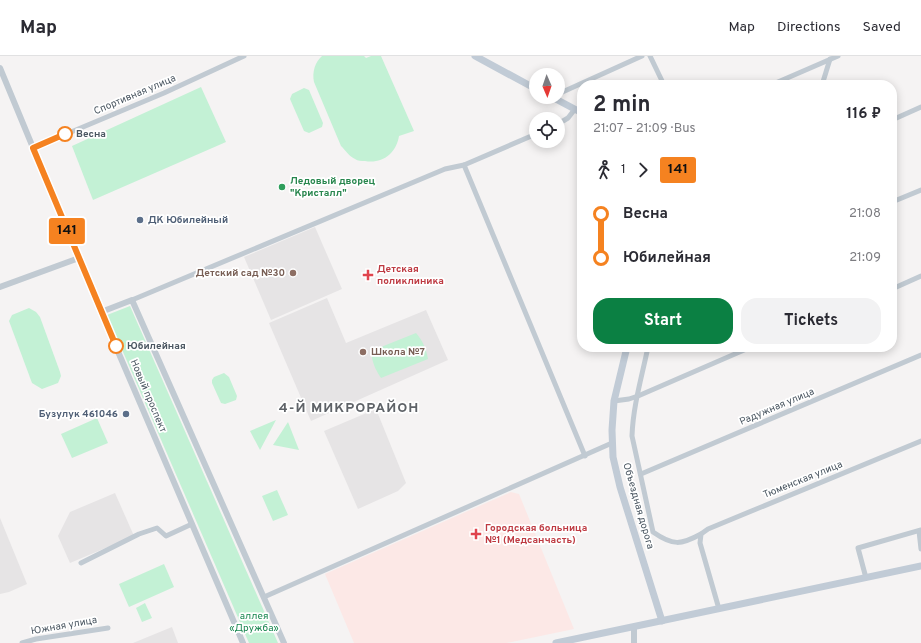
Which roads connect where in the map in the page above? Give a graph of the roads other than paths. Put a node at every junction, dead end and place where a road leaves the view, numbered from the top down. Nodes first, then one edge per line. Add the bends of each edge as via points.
1 (244, 56) edge
2 (475, 56) edge
3 (642, 56) edge
4 (650, 56) edge
5 (838, 56) edge
6 (831, 58) edge
7 (0, 68) edge
8 (589, 80) edge
9 (662, 80) edge
10 (782, 80) edge
11 (824, 80) edge
12 (529, 85) edge
13 (577, 85) edge
14 (565, 91) edge
15 (565, 104) edge
16 (921, 107) edge
17 (575, 109) joint
18 (897, 118) edge
19 (565, 120) edge
20 (529, 137) edge
21 (33, 148) junction
22 (464, 165) junction
23 (921, 190) edge
24 (897, 200) edge
25 (78, 258) junction
26 (921, 276) edge
27 (0, 287) edge
28 (897, 287) edge
29 (132, 300) junction
30 (101, 312) junction
31 (627, 352) edge
32 (647, 352) edge
33 (740, 352) edge
34 (921, 356) edge
35 (638, 396) junction
36 (614, 401) junction
37 (921, 441) edge
38 (612, 443) junction
39 (585, 456) junction
40 (641, 474) junction
41 (192, 524) junction
42 (920, 530) edge
43 (701, 534) junction
44 (921, 549) edge
45 (81, 563) dead end
46 (921, 566) edge
47 (866, 578) junction
48 (264, 597) junction
49 (719, 609) junction
50 (662, 621) junction
51 (634, 627) junction
52 (108, 628) dead end
53 (22, 643) edge
54 (243, 643) edge
55 (284, 643) edge
56 (556, 643) edge
57 (634, 643) edge

1 - 21 street, Спортивная улица
2 - 12 main road
3 - 8 street
4 - 9 street
5 - 6 street
6 - 10 street
6 - 11 street
7 - 21 street, Новый проспект
13 - 14 street
15 - 17 main road
16 - 18 street
17 - 19 street
20 - 22 street
21 - 25 street, Новый проспект
22 - 29 street via 445,169
22 - 39 street
23 - 24 street
25 - 27 street
25 - 30 street, Новый проспект
26 - 28 street
29 - 30 street
29 - 48 street
30 - 41 street, Новый проспект
31 - 36 main road, Объездная дорога
32 - 35 street
33 - 35 street
34 - 40 street, Радужная улица
35 - 36 street
35 - 40 street via 632,436
36 - 38 main road, Объездная дорога
37 - 43 street, Тюменская улица
38 - 39 street
38 - 50 main road, Объездная дорога via 619,482
39 - 48 street
40 - 43 street, Тюменская улица via 653,532 678,544
41 - 45 street via 166,536 157,528 139,534
41 - 54 street, Новый проспект
42 - 44 street
42 - 47 street via 858,548
43 - 49 street via 700,543
46 - 47 main road
47 - 49 main road
48 - 55 street
49 - 50 main road
50 - 51 main road
51 - 56 main road
51 - 57 street
52 - 53 street, Южная улица

